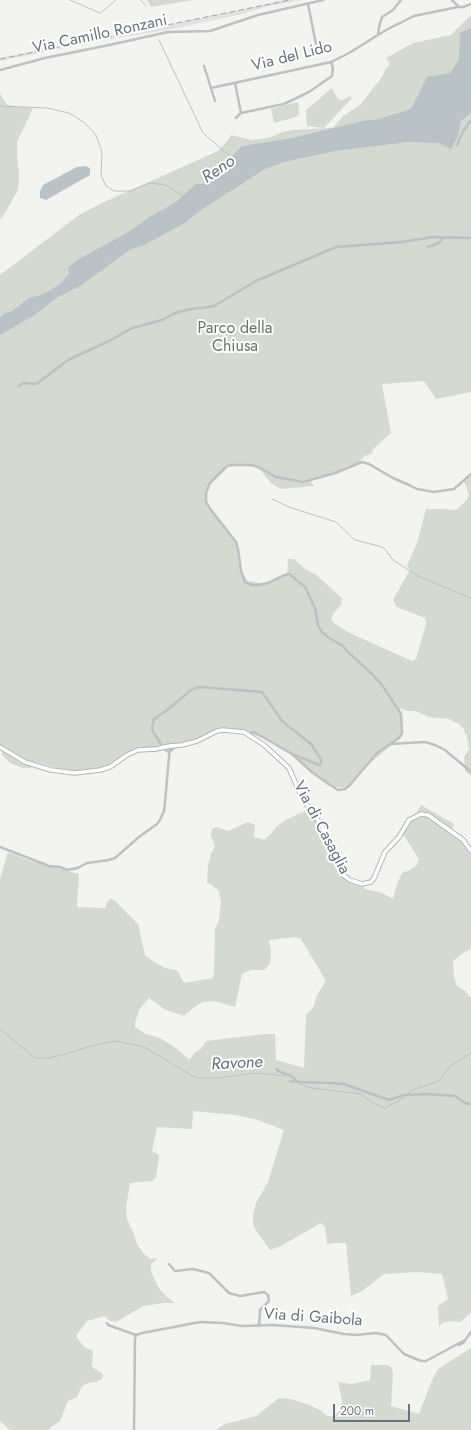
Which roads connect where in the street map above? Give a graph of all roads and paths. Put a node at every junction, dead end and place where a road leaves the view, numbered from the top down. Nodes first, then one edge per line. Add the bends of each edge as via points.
1 (322, 0) edge
2 (401, 0) edge
3 (452, 0) edge
4 (308, 4) junction
5 (471, 4) edge
6 (458, 6) junction
7 (378, 34) junction
8 (316, 44) dead end
9 (331, 62) junction
10 (204, 66) dead end
11 (0, 70) edge
12 (235, 83) junction
13 (211, 88) junction
14 (215, 101) dead end
15 (241, 113) junction
16 (236, 118) dead end
17 (443, 237) junction
18 (471, 238) edge
19 (428, 247) dead end
20 (19, 386) dead end
21 (471, 474) edge
22 (248, 734) junction
23 (389, 744) junction
24 (178, 745) junction
25 (170, 746) junction
26 (0, 747) edge
27 (164, 747) junction
28 (169, 752) junction
29 (292, 754) junction
30 (471, 772) edge
31 (0, 847) edge
32 (471, 851) edge
33 (277, 1069) dead end
34 (290, 1081) dead end
35 (298, 1082) junction
36 (471, 1104) edge
37 (169, 1264) dead end
38 (107, 1322) dead end
39 (259, 1326) junction
40 (471, 1332) edge
41 (136, 1335) junction
42 (134, 1430) edge

1 - 4 street, Via Camillo Ronzani
2 - 7 street via 382,17
3 - 6 street
4 - 8 street
4 - 11 street, Via Camillo Ronzani via 258,15 210,30 168,32
5 - 6 street, Via del Lido
6 - 7 street, Via del Lido via 414,16
7 - 9 street, Via del Lido
9 - 12 street, Via del Lido
9 - 15 street via 332,76 309,92 284,104
10 - 13 street
12 - 13 street, Via del Lido
12 - 15 street
13 - 14 street
15 - 16 street
17 - 18 street
17 - 19 street
17 - 20 street via 336,247 256,281 214,306 186,310 132,328 68,360 38,383 23,383
21 - 23 street via 454,489 434,492 417,489 369,464 360,462 335,474 303,482 276,477 251,465 229,465 208,486 206,499 211,510 236,542 245,582 258,585 289,574 294,577 305,587 315,608 321,631 343,646 382,685 401,714 402,733
22 - 24 street, Via di Casaglia via 223,730 197,741
22 - 29 street via 254,732
22 - 32 street, Via di Casaglia via 289,768 302,798 322,826 343,875 350,880 362,884 370,882 384,852 399,837 409,820 421,814 428,815 459,836
23 - 29 street via 350,786 341,790 313,773
23 - 30 street via 425,742 435,745
24 - 25 street, Via di Casaglia
24 - 28 street
25 - 27 street, Via di Casaglia
25 - 28 street
26 - 27 street, Via di Casaglia via 25,762 51,770 76,773 110,767 138,750
27 - 28 street
27 - 29 street via 153,732 154,719 193,688 201,687 262,692 282,721 311,744 321,758 321,763 319,765
28 - 31 street via 164,811 160,820 115,858 67,870 49,866
33 - 35 street
34 - 35 street
35 - 36 street via 344,1084 389,1100 404,1095 451,1096
37 - 39 street via 175,1271 193,1269 209,1273 229,1293 240,1296 264,1292 268,1295 269,1301 260,1310
38 - 41 street via 108,1325
39 - 40 street, Via di Gaibola via 314,1328 357,1335 386,1335 404,1354 421,1361 426,1361 465,1340
39 - 41 street, Via di Gaibola via 200,1322
41 - 42 street

